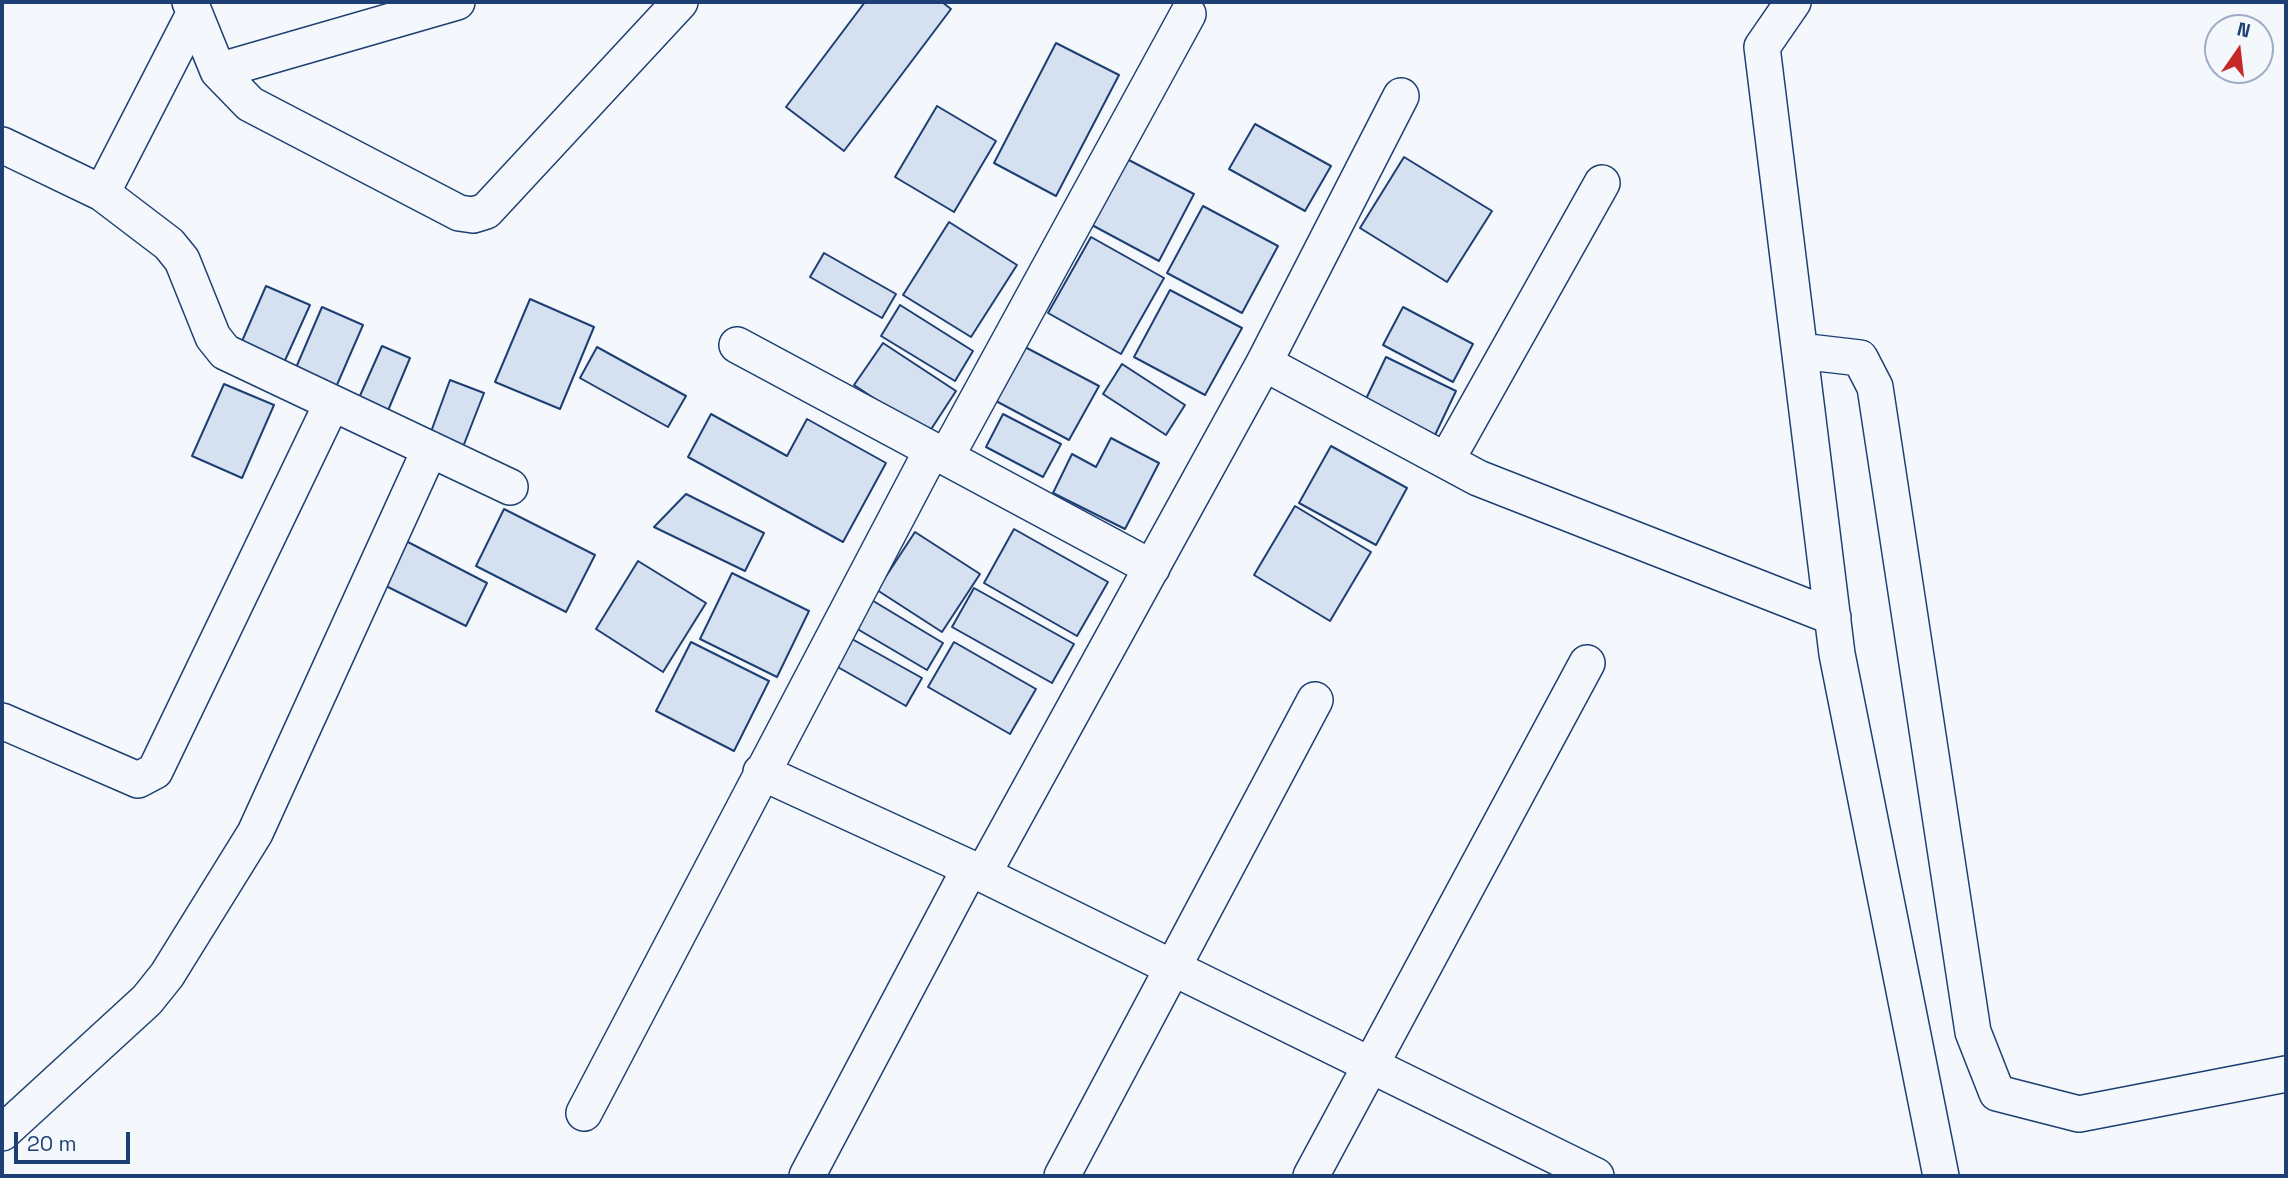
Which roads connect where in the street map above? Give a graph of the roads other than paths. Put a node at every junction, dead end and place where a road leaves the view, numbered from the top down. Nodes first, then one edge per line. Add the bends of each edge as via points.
1 (680, 2) edge
2 (1793, 2) edge
3 (437, 5) edge
4 (192, 8) edge
5 (1188, 14) dead end
6 (218, 71) junction
7 (1401, 96) dead end
8 (2, 145) edge
9 (1602, 183) dead end
10 (102, 193) junction
11 (737, 345) dead end
12 (1800, 352) junction
13 (1264, 363) junction
14 (332, 403) junction
15 (430, 449) junction
16 (939, 454) junction
17 (1446, 461) junction
18 (510, 487) dead end
19 (1152, 568) junction
20 (1833, 617) junction
21 (1587, 663) dead end
22 (1315, 700) dead end
23 (2, 721) edge
24 (761, 772) junction
25 (976, 871) junction
26 (1174, 969) junction
27 (1371, 1065) junction
28 (2286, 1074) edge
29 (584, 1113) dead end
30 (2, 1133) edge
31 (1576, 1172) edge
32 (807, 1176) edge
33 (1062, 1176) edge
34 (1311, 1176) edge
35 (1941, 1176) edge

1 - 6 street via 486,211 473,215 459,213 250,104
2 - 12 street via 1762,47
3 - 6 street
4 - 6 street
4 - 10 street
5 - 16 street
7 - 13 street
8 - 10 street
9 - 17 street
10 - 14 street via 169,244 182,260 213,337 225,352
11 - 16 street
12 - 20 street
12 - 28 street via 1860,358 1875,387 1973,1032 1997,1093 2079,1114
13 - 17 street
13 - 19 street
14 - 15 street
14 - 23 street via 155,771 138,780
15 - 18 street
15 - 30 street via 255,833 167,975 148,1000
16 - 19 street
16 - 24 street
17 - 20 street via 1499,487
19 - 25 street
20 - 35 street
21 - 27 street
22 - 26 street
24 - 25 street
24 - 29 street
25 - 26 street
25 - 32 street
26 - 27 street
26 - 33 street
27 - 31 street
27 - 34 street

